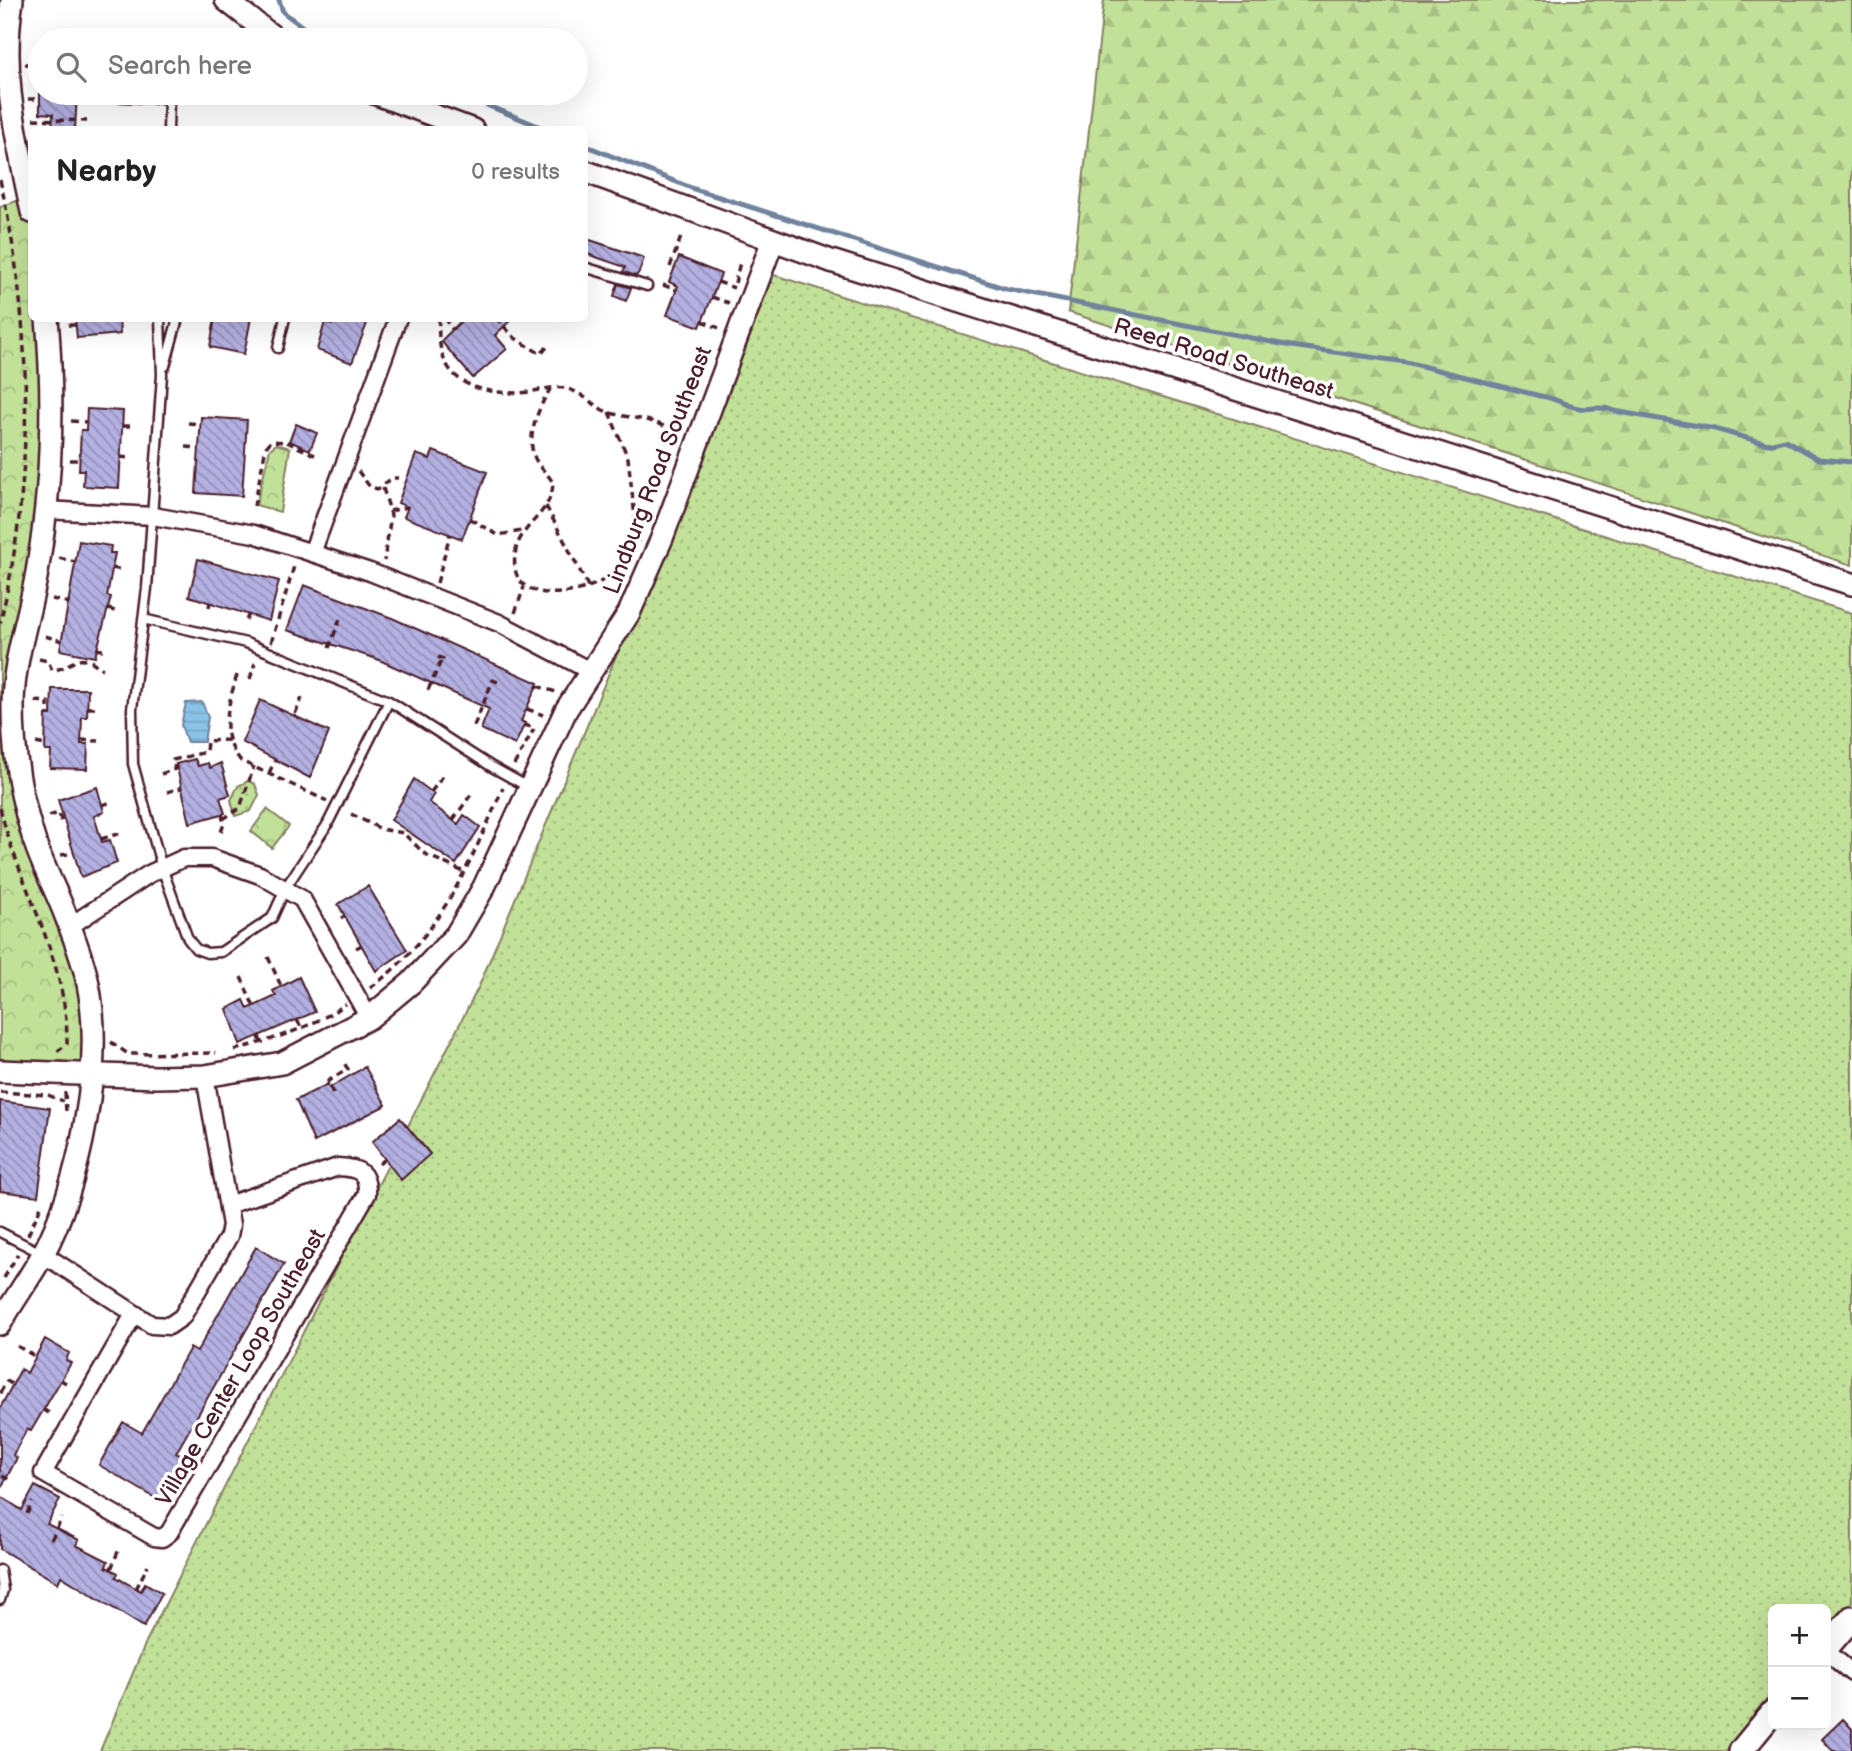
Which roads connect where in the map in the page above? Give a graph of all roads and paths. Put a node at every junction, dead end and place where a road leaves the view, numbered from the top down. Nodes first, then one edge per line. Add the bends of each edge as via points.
1 (12, 0) edge
2 (226, 0) edge
3 (262, 28) edge
4 (22, 64) dead end
5 (28, 64) edge
6 (169, 105) edge
7 (407, 105) edge
8 (87, 121) dead end
9 (12, 125) edge
10 (168, 126) edge
11 (464, 126) edge
12 (588, 172) edge
13 (0, 180) edge
14 (28, 193) edge
15 (681, 237) dead end
16 (773, 240) junction
17 (670, 267) dead end
18 (588, 268) edge
19 (718, 282) dead end
20 (663, 285) dead end
21 (647, 286) dead end
22 (734, 288) dead end
23 (677, 290) dead end
24 (712, 298) dead end
25 (729, 303) dead end
26 (702, 321) dead end
27 (58, 322) edge
28 (160, 322) edge
29 (177, 322) edge
30 (284, 322) edge
31 (397, 322) edge
32 (440, 322) edge
33 (445, 322) edge
34 (500, 322) edge
35 (76, 325) dead end
36 (719, 328) dead end
37 (453, 330) dead end
38 (547, 347) dead end
39 (278, 348) dead end
40 (162, 375) junction
41 (551, 388) junction
42 (609, 412) junction
43 (71, 421) dead end
44 (86, 422) dead end
45 (188, 423) dead end
46 (200, 424) dead end
47 (123, 426) dead end
48 (131, 426) dead end
49 (680, 433) dead end
50 (186, 447) dead end
51 (199, 448) dead end
52 (350, 449) junction
53 (317, 456) dead end
54 (120, 457) dead end
55 (130, 458) dead end
56 (70, 460) dead end
57 (80, 460) dead end
58 (398, 478) dead end
59 (383, 488) junction
60 (254, 506) dead end
61 (546, 506) junction
62 (408, 507) dead end
63 (46, 510) junction
64 (390, 512) junction
65 (153, 516) junction
66 (470, 519) dead end
67 (636, 527) junction
68 (523, 530) junction
69 (450, 534) dead end
70 (639, 545) dead end
71 (305, 556) junction
72 (59, 558) dead end
73 (75, 562) dead end
74 (112, 568) dead end
75 (122, 570) dead end
76 (380, 576) junction
77 (1852, 584) edge
78 (525, 587) junction
79 (589, 587) junction
80 (433, 597) junction
81 (52, 599) dead end
82 (70, 603) dead end
83 (108, 609) dead end
84 (114, 611) dead end
85 (248, 614) dead end
86 (143, 619) junction
87 (341, 619) dead end
88 (246, 620) dead end
89 (0, 623) edge
90 (509, 628) junction
91 (44, 636) dead end
92 (62, 641) dead end
93 (270, 646) dead end
94 (329, 648) dead end
95 (96, 649) dead end
96 (107, 651) dead end
97 (39, 659) dead end
98 (442, 659) dead end
99 (255, 663) dead end
100 (103, 669) dead end
101 (592, 672) junction
102 (237, 675) dead end
103 (250, 679) dead end
104 (500, 683) dead end
105 (537, 686) dead end
106 (428, 690) dead end
107 (302, 698) dead end
108 (35, 701) dead end
109 (389, 701) junction
110 (88, 708) dead end
111 (99, 708) dead end
112 (527, 709) dead end
113 (295, 714) dead end
114 (48, 715) dead end
115 (544, 715) junction
116 (524, 725) dead end
117 (474, 726) dead end
118 (535, 728) junction
119 (81, 740) dead end
120 (229, 740) junction
121 (99, 741) dead end
122 (36, 743) dead end
123 (45, 745) dead end
124 (275, 760) dead end
125 (254, 766) junction
126 (269, 773) junction
127 (162, 774) dead end
128 (443, 776) dead end
129 (508, 776) junction
130 (181, 788) dead end
131 (529, 788) junction
132 (167, 792) dead end
133 (431, 792) dead end
134 (472, 793) dead end
135 (111, 802) dead end
136 (330, 803) dead end
137 (102, 805) dead end
138 (0, 808) edge
139 (351, 814) dead end
140 (49, 816) dead end
141 (453, 820) dead end
142 (65, 823) dead end
143 (221, 832) dead end
144 (121, 833) dead end
145 (101, 839) dead end
146 (74, 853) dead end
147 (61, 855) dead end
148 (162, 868) junction
149 (466, 873) junction
150 (286, 887) junction
151 (70, 926) junction
152 (362, 945) dead end
153 (356, 948) dead end
154 (268, 957) dead end
155 (241, 977) dead end
156 (281, 986) dead end
157 (357, 997) junction
158 (254, 1007) dead end
159 (369, 1018) junction
160 (298, 1020) dead end
161 (301, 1027) junction
162 (259, 1036) dead end
163 (113, 1041) dead end
164 (261, 1043) junction
165 (44, 1055) dead end
166 (343, 1062) dead end
167 (0, 1071) edge
168 (92, 1076) junction
169 (205, 1076) junction
170 (0, 1092) edge
171 (333, 1094) dead end
172 (64, 1124) dead end
173 (385, 1160) dead end
174 (379, 1164) dead end
175 (43, 1203) dead end
176 (228, 1205) junction
177 (0, 1232) edge
178 (33, 1249) junction
179 (0, 1285) edge
180 (133, 1316) junction
181 (0, 1324) edge
182 (17, 1346) dead end
183 (36, 1357) dead end
184 (61, 1380) dead end
185 (66, 1383) dead end
186 (13, 1385) dead end
187 (0, 1393) edge
188 (44, 1410) dead end
189 (49, 1413) dead end
190 (2, 1476) dead end
191 (9, 1480) dead end
192 (33, 1502) dead end
193 (27, 1514) dead end
194 (62, 1518) dead end
195 (51, 1540) dead end
196 (119, 1549) dead end
197 (148, 1565) dead end
198 (111, 1569) dead end
199 (0, 1570) edge
200 (136, 1589) dead end
201 (0, 1600) edge
202 (1852, 1618) edge
203 (1831, 1644) edge
204 (1831, 1654) edge
205 (1852, 1673) edge
206 (1768, 1718) edge
207 (1741, 1751) edge

1 - 9 street via 3,61
2 - 3 street
4 - 5 path
6 - 10 lane
7 - 11 street
8 - 9 path
9 - 14 street
12 - 16 street, Reed Road Southeast
13 - 89 path via 20,307 24,419 18,525
15 - 17 path
16 - 77 street, Reed Road Southeast
16 - 101 street, Lindburg Road Southeast via 662,538 629,613
18 - 21 lane
19 - 22 path
20 - 23 path
24 - 25 path
26 - 36 path
27 - 35 path
27 - 63 street
28 - 40 lane
29 - 40 lane
30 - 39 lane
31 - 52 street
32 - 41 path via 437,341 442,361 467,384 520,393
33 - 37 path
34 - 38 path via 541,354
40 - 65 lane
41 - 42 path via 572,390
41 - 61 path via 540,408 531,445 533,456 553,483
42 - 49 path
42 - 67 path via 628,457
43 - 44 path
45 - 46 path
47 - 48 path
50 - 51 path
52 - 59 path via 363,480 370,487
52 - 71 street
53 - 60 path via 271,440
54 - 55 path
56 - 57 path
58 - 59 path
59 - 64 path
61 - 68 path
61 - 79 path
62 - 64 path
63 - 65 street
63 - 151 street via 34,590 15,669 13,707 18,771 33,836
64 - 76 path via 391,530
65 - 71 street via 254,534
65 - 86 lane
66 - 68 path via 498,535
67 - 70 path
67 - 79 path via 615,571
68 - 78 path via 515,569
69 - 80 path
71 - 76 street
71 - 93 path
72 - 73 path
74 - 75 path
76 - 80 street
78 - 79 path via 561,594
78 - 90 path
80 - 90 street
81 - 82 path
83 - 84 path
85 - 88 path
86 - 109 lane via 246,643
86 - 148 lane via 132,709 133,764
87 - 94 path
90 - 101 street
91 - 92 path
95 - 96 path
97 - 100 path via 48,661 52,670 82,659
98 - 106 path
99 - 103 path
101 - 131 street, Lindburg Road Southeast via 566,710
102 - 120 path via 225,720
104 - 117 path via 493,680
105 - 115 path via 558,693
107 - 113 path
108 - 114 path via 48,702
109 - 129 lane
109 - 150 lane via 327,825
110 - 111 path
112 - 115 path
115 - 118 path
116 - 118 path
118 - 129 path
119 - 121 path
120 - 125 path via 241,761
120 - 127 path via 207,741 206,752 173,760 175,769
122 - 123 path
124 - 126 path
125 - 126 path
125 - 143 path via 240,808 223,816
126 - 136 path
128 - 133 path
129 - 131 lane
129 - 149 path
130 - 132 path
131 - 159 street, Lindburg Road Southeast via 484,887 456,935 411,983
134 - 141 path
135 - 137 path
138 - 165 path via 10,850 57,971 67,1044 57,1054
139 - 149 path via 381,829 404,833 425,854
140 - 142 path via 59,813
144 - 145 path
146 - 147 path
148 - 150 street via 184,858 212,858
148 - 150 lane via 188,939 207,953 221,952 272,918
148 - 151 street
149 - 157 path via 421,941
150 - 157 street via 302,899
151 - 168 street via 88,984
152 - 153 path
154 - 156 path
155 - 158 path
157 - 159 street
157 - 161 path
159 - 169 street, Lindburg Road Southeast via 282,1063
160 - 161 path
161 - 164 path
162 - 164 path
163 - 164 path via 119,1051 154,1056 225,1052
166 - 171 path via 348,1069 328,1081
167 - 168 street, Lindburg Road Southeast
168 - 169 street, Lindburg Road Southeast
168 - 178 street via 74,1171
169 - 176 street
170 - 172 path via 57,1097 66,1108
173 - 174 path
175 - 178 path
176 - 180 street via 229,1236 181,1317 169,1326 152,1325
176 - 180 street, Village Center Loop Southeast via 338,1167 353,1167 368,1180 367,1194 162,1538 43,1473
177 - 178 lane
178 - 179 path
178 - 180 street
178 - 181 street
182 - 183 path
184 - 185 path
186 - 187 path via 7,1381
188 - 189 path
190 - 191 path
192 - 193 path
194 - 195 path
196 - 198 path
197 - 200 path
199 - 201 lane
202 - 203 main road
204 - 205 street
206 - 207 main road

